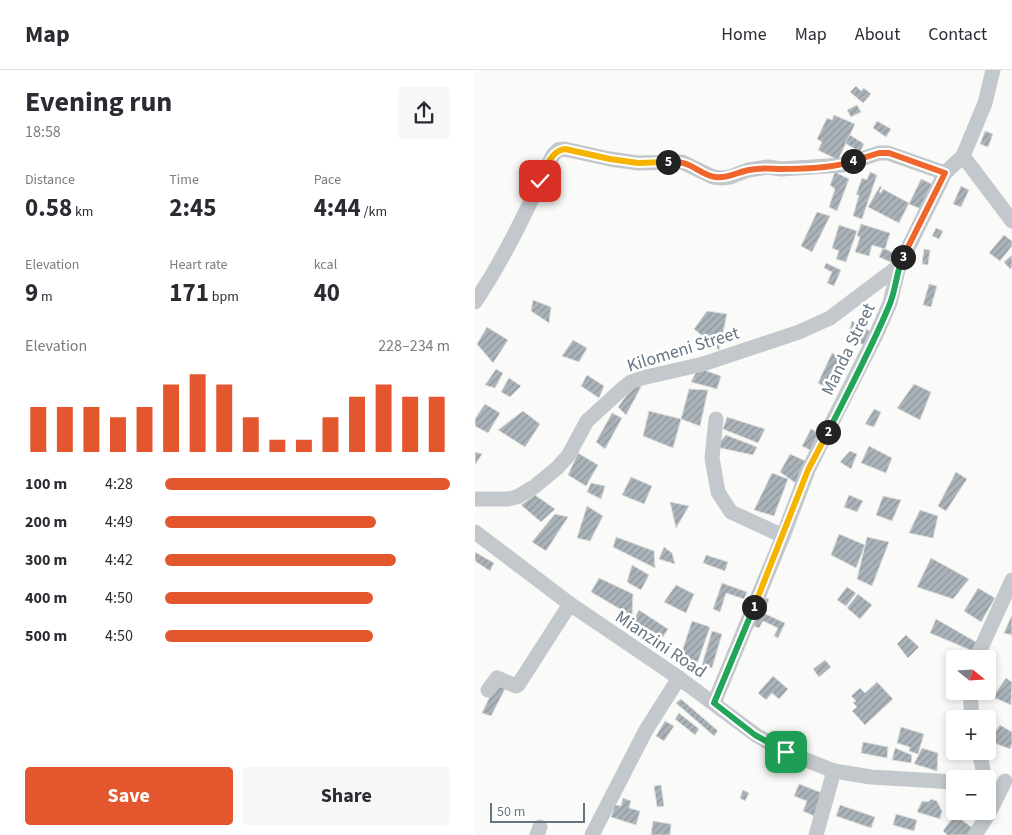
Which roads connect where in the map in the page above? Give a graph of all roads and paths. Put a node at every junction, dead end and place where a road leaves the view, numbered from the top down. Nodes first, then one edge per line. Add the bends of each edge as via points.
1 (993, 70) edge
2 (963, 156) junction
3 (945, 173) junction
4 (1012, 221) edge
5 (899, 266) junction
6 (475, 302) edge
7 (716, 420) dead end
8 (475, 499) edge
9 (475, 532) edge
10 (783, 536) junction
11 (1012, 580) edge
12 (570, 604) junction
13 (979, 650) edge
14 (679, 678) junction
15 (488, 690) dead end
16 (714, 703) junction
17 (834, 771) junction
18 (946, 781) edge
19 (1008, 781) edge
20 (592, 835) edge
21 (816, 835) edge
22 (975, 835) edge

1 - 2 street, Manda Street via 985,103
2 - 3 street, Manda Street
2 - 4 street
3 - 5 street, Manda Street
3 - 6 street via 889,153 879,153 843,165 748,170 722,178 683,162 638,163 558,150
5 - 8 street, Kilomeni Street via 831,318 799,332 703,364 631,382 587,421 568,456 533,487 508,499
5 - 10 street, Manda Street via 890,303 808,470
7 - 10 street via 711,458 718,492 731,512
9 - 12 street, Mianzini Road
10 - 16 street, Manda Street
11 - 13 street
12 - 14 street, Mianzini Road
12 - 15 street via 519,685 497,678
14 - 16 street, Mianzini Road
14 - 20 street via 646,730
16 - 17 street, Mianzini Road via 755,735 786,752
17 - 18 street, Mianzini Road via 871,777
17 - 21 street
19 - 22 street

